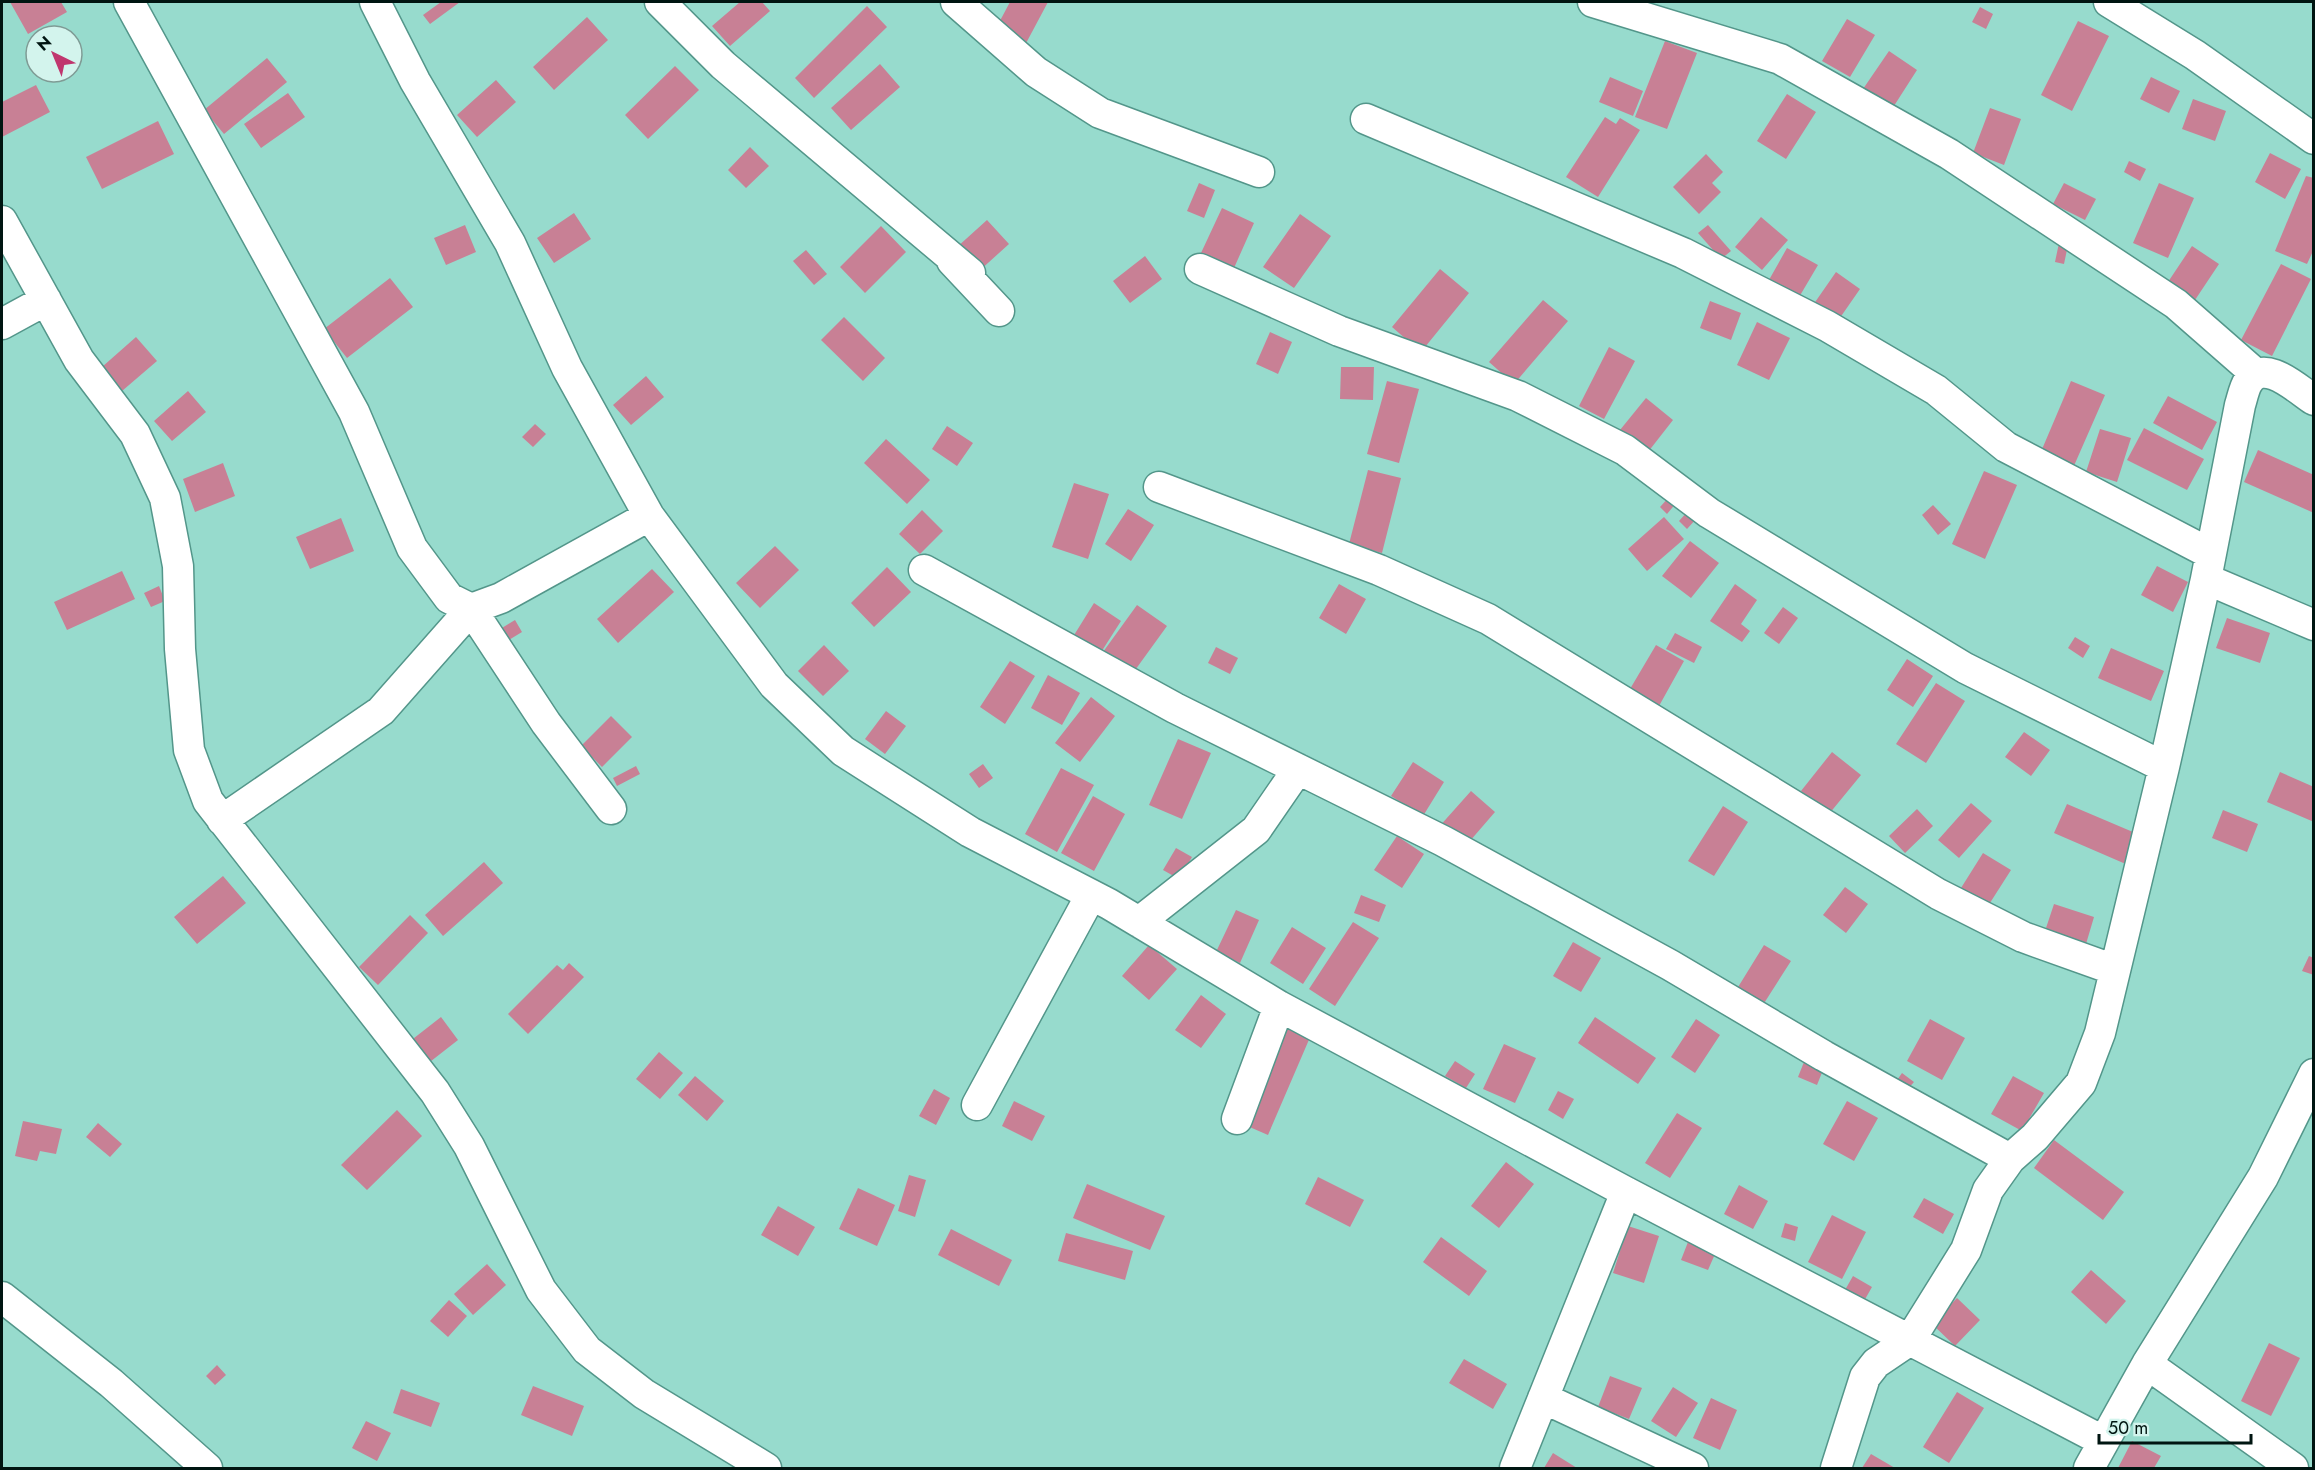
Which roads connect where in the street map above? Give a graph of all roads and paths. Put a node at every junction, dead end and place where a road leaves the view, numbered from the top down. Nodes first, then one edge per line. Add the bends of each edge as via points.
1 (129, 2) edge
2 (375, 2) edge
3 (660, 2) edge
4 (956, 2) edge
5 (1593, 2) edge
6 (2109, 2) edge
7 (1366, 119) dead end
8 (2313, 139) edge
9 (1259, 172) dead end
10 (2, 221) edge
11 (934, 242) junction
12 (1200, 269) dead end
13 (970, 273) dead end
14 (46, 300) junction
15 (999, 311) dead end
16 (2, 324) edge
17 (2256, 374) junction
18 (2313, 400) edge
19 (1159, 487) dead end
20 (649, 516) junction
21 (2208, 567) junction
22 (924, 570) dead end
23 (471, 609) junction
24 (2313, 625) edge
25 (2164, 767) junction
26 (1298, 769) junction
27 (611, 810) dead end
28 (222, 819) junction
29 (1091, 895) junction
30 (1139, 922) junction
31 (2115, 970) junction
32 (1280, 1006) junction
33 (2313, 1074) edge
34 (977, 1105) dead end
35 (1237, 1119) dead end
36 (2010, 1159) junction
37 (1626, 1192) junction
38 (2, 1297) edge
39 (1910, 1340) junction
40 (2147, 1364) junction
41 (1543, 1398) junction
42 (2103, 1441) junction
43 (207, 1468) edge
44 (766, 1468) edge
45 (1515, 1468) edge
46 (1694, 1468) edge
47 (1836, 1468) edge
48 (2089, 1468) edge
49 (2293, 1468) edge

1 - 23 street via 354,412 412,548 449,597
2 - 20 street via 510,243 567,368
3 - 11 street via 723,65
4 - 9 street via 1036,72 1100,113
5 - 17 street via 1790,64 1949,154 2166,298
6 - 8 street via 2195,55
7 - 21 street via 1683,253 1827,326 1936,390 2006,447
10 - 14 street
11 - 13 street
11 - 15 street
12 - 25 street via 1339,331 1518,396 1625,450 1709,513 1965,668
14 - 16 street
14 - 28 street via 79,360 135,434 165,498 178,566 189,750 208,801
17 - 18 street via 2277,375
17 - 21 street via 2247,383 2240,405
19 - 31 street via 1379,570 1488,619 1938,894 2023,938
20 - 23 street via 501,598
20 - 29 street via 774,685 843,751 970,832
21 - 24 street
21 - 25 street
22 - 26 street via 1175,708
23 - 27 street via 546,723
23 - 28 street via 381,711
25 - 31 street
26 - 30 street via 1256,830
26 - 36 street via 1443,841 1670,965
28 - 44 street via 435,1092 469,1146 541,1290 587,1350 644,1394
29 - 30 street
29 - 34 street
30 - 32 street
31 - 36 street via 2100,1033 2081,1083 2035,1137
32 - 35 street
32 - 37 street
33 - 40 street via 2264,1177
36 - 39 street via 1988,1190 1966,1250
37 - 39 street
37 - 41 street
38 - 43 street via 111,1383
39 - 42 street
39 - 47 street via 1876,1363 1865,1377
40 - 42 street
40 - 49 street
41 - 45 street
41 - 46 street
42 - 48 street

